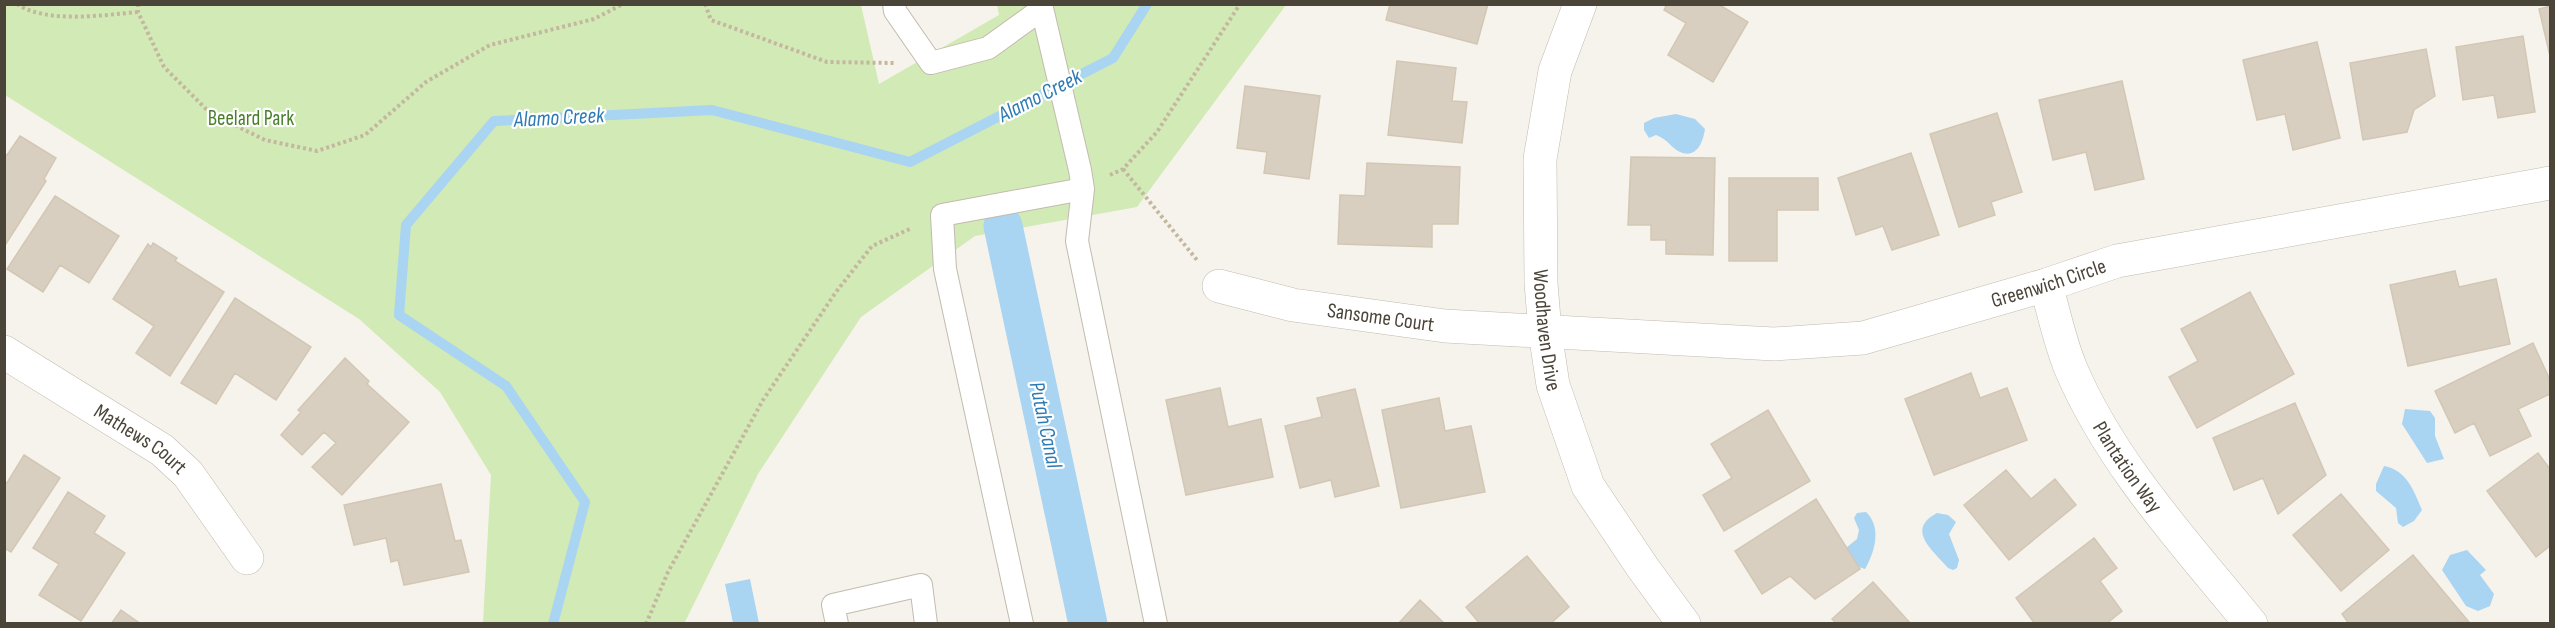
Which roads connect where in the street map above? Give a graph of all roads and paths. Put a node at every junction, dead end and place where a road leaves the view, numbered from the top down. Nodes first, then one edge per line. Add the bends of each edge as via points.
1 (17, 4) edge
2 (138, 4) edge
3 (623, 4) edge
4 (705, 4) edge
5 (894, 4) edge
6 (1240, 4) edge
7 (1580, 4) edge
8 (1042, 7) edge
9 (138, 12) junction
10 (931, 63) junction
11 (1123, 169) junction
12 (1081, 180) junction
13 (2550, 183) edge
14 (942, 215) junction
15 (2046, 285) junction
16 (1219, 286) joint
17 (1545, 332) junction
18 (4, 352) edge
19 (248, 558) dead end
20 (646, 624) edge
21 (837, 624) edge
22 (926, 624) edge
23 (1022, 624) edge
24 (1156, 624) edge
25 (1684, 624) edge
26 (2251, 624) edge

1 - 9 path via 28,12 81,17
2 - 9 path
3 - 9 path via 594,19 490,45 426,82 365,135 317,152 265,140 210,113 164,67
4 - 10 path via 711,20 827,62
5 - 10 lane
6 - 11 path via 1156,132
7 - 17 street, Woodhaven Drive via 1555,71 1540,159 1540,273
8 - 10 lane via 988,48
8 - 12 lane
11 - 12 path
11 - 16 path
12 - 14 lane
12 - 24 lane via 1077,241
13 - 15 street, Greenwich Circle via 2117,261
14 - 20 path via 872,246 836,292 752,420 668,572
14 - 23 lane via 945,269
15 - 17 street, Greenwich Circle via 1863,338 1774,345
15 - 26 street, Plantation Way via 2070,368 2098,425 2152,504
16 - 17 street, Sansome Court via 1305,306 1446,326
17 - 25 street, Woodhaven Drive via 1556,399 1588,486
18 - 19 street, Mathews Court via 162,450 188,474
21 - 22 lane via 833,605 921,585

